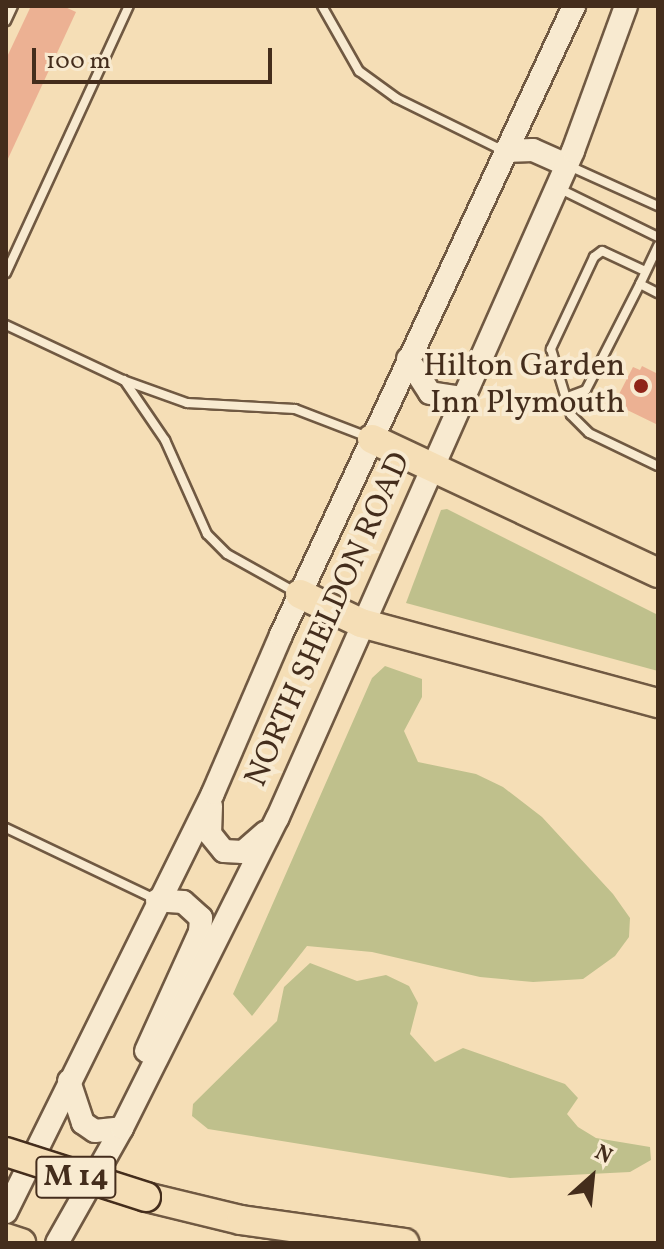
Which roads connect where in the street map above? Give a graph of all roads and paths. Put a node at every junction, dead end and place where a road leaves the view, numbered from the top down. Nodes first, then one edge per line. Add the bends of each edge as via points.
1 (13, 6) edge
2 (129, 6) edge
3 (322, 6) edge
4 (574, 6) edge
5 (626, 6) edge
6 (6, 21) edge
7 (505, 151) junction
8 (567, 165) junction
9 (557, 188) junction
10 (658, 206) edge
11 (658, 237) edge
12 (658, 246) edge
13 (645, 271) junction
14 (6, 273) edge
15 (640, 284) junction
16 (658, 293) edge
17 (6, 325) edge
18 (408, 359) junction
19 (123, 380) junction
20 (463, 398) junction
21 (565, 398) junction
22 (372, 439) junction
23 (431, 466) junction
24 (658, 466) edge
25 (658, 573) edge
26 (300, 594) junction
27 (361, 623) junction
28 (658, 703) edge
29 (213, 793) junction
30 (277, 819) junction
31 (6, 828) edge
32 (157, 900) junction
33 (69, 1081) junction
34 (143, 1087) junction
35 (122, 1128) junction
36 (6, 1152) edge
37 (6, 1212) edge
38 (6, 1238) edge
39 (21, 1243) edge
40 (57, 1243) edge
41 (404, 1243) edge

1 - 6 lane
2 - 14 lane
3 - 7 lane via 359,71 396,98
4 - 7 main road, NORTH SHELDON ROAD
5 - 8 main road, NORTH SHELDON ROAD
7 - 8 main road via 533,150
7 - 18 main road, NORTH SHELDON ROAD
8 - 9 main road, NORTH SHELDON ROAD
8 - 10 lane
9 - 11 lane
9 - 20 main road, NORTH SHELDON ROAD
12 - 13 lane
13 - 15 lane
13 - 21 lane via 602,251 594,257 551,349
15 - 16 lane
15 - 21 lane via 586,390
17 - 19 lane
18 - 20 main road via 430,393
18 - 22 main road, NORTH SHELDON ROAD
19 - 22 lane via 187,403 295,409
19 - 26 lane via 165,440 207,534 227,554
20 - 23 main road, NORTH SHELDON ROAD
21 - 24 lane via 571,415 589,433
22 - 23 highway
22 - 26 main road, NORTH SHELDON ROAD
23 - 25 highway
23 - 27 main road, NORTH SHELDON ROAD
26 - 27 highway
26 - 29 main road, NORTH SHELDON ROAD
27 - 28 highway
27 - 30 main road, NORTH SHELDON ROAD
29 - 30 main road via 210,834 224,851 243,852
29 - 32 main road, NORTH SHELDON ROAD
30 - 34 main road, NORTH SHELDON ROAD
31 - 32 lane
32 - 33 main road, NORTH SHELDON ROAD
32 - 34 main road via 194,908 201,918 200,932 145,1052
33 - 35 main road via 83,1123 95,1131
33 - 37 main road, NORTH SHELDON ROAD
34 - 35 main road, NORTH SHELDON ROAD
35 - 40 main road, NORTH SHELDON ROAD
36 - 41 highway, M 14, bridge via 146,1197 241,1220
38 - 39 highway, M 14

